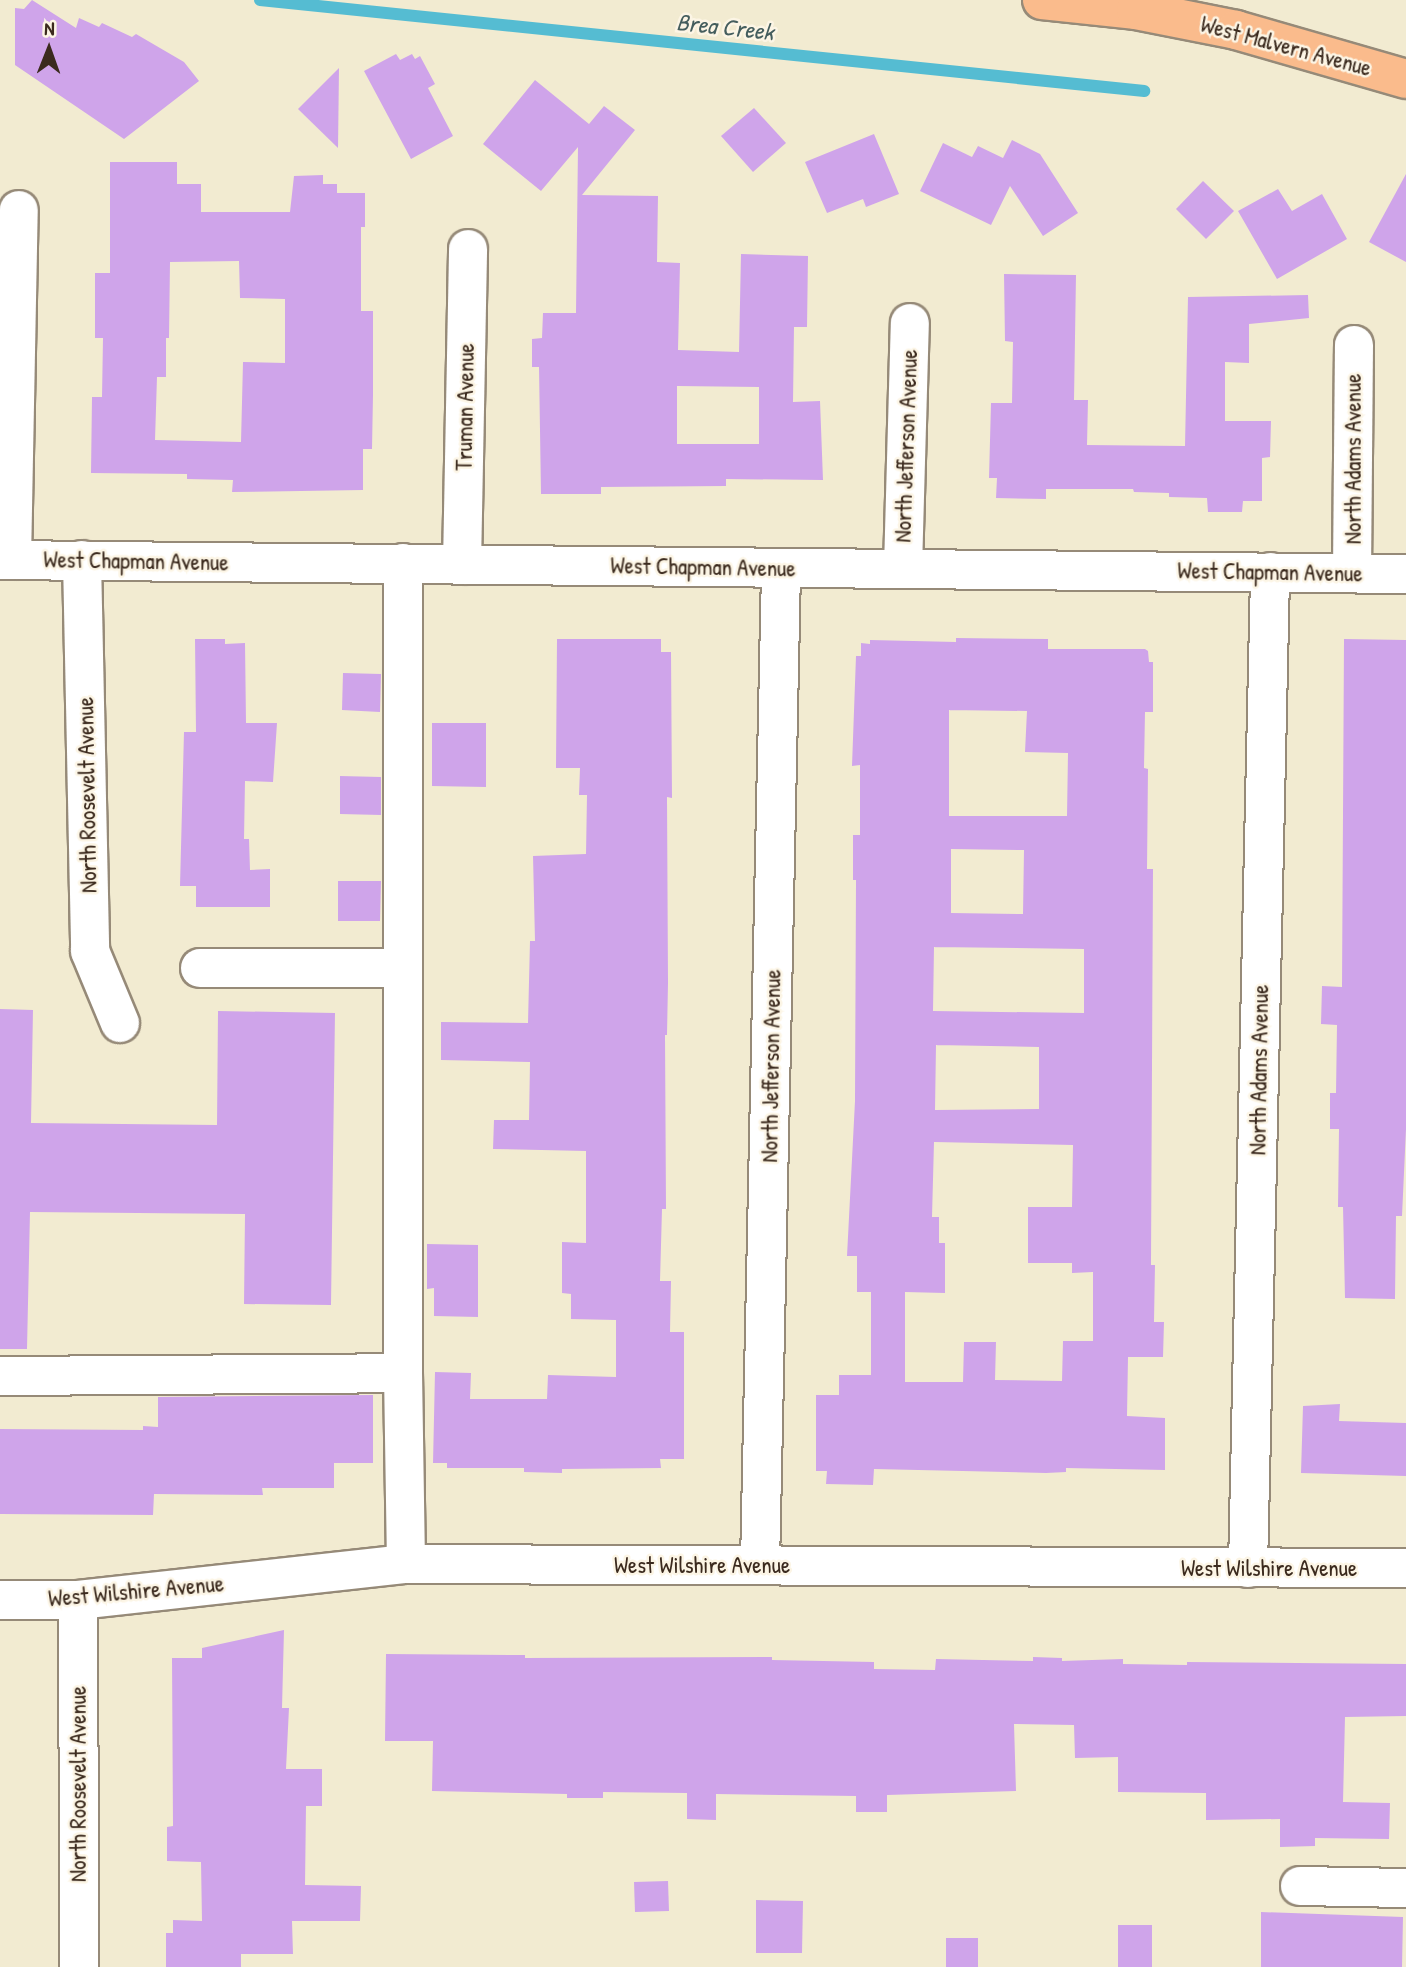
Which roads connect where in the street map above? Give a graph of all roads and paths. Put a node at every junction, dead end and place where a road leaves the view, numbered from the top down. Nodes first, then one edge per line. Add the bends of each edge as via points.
1 (1042, 0) edge
2 (1406, 79) edge
3 (19, 210) dead end
4 (467, 249) dead end
5 (910, 323) dead end
6 (1354, 345) dead end
7 (6, 560) edge
8 (82, 560) junction
9 (403, 564) junction
10 (462, 565) junction
11 (781, 568) junction
12 (903, 568) junction
13 (1270, 572) junction
14 (1353, 573) junction
15 (1406, 574) edge
16 (200, 968) dead end
17 (403, 968) junction
18 (120, 1023) dead end
19 (402, 1373) junction
20 (0, 1376) edge
21 (406, 1564) junction
22 (760, 1565) junction
23 (1248, 1568) junction
24 (1406, 1568) edge
25 (0, 1600) edge
26 (78, 1600) junction
27 (1300, 1886) dead end
28 (1406, 1888) edge
29 (79, 1967) edge

1 - 2 main road, West Malvern Avenue via 1136,10 1236,30
3 - 7 street
4 - 10 street, Truman Avenue
5 - 12 street, North Jefferson Avenue
6 - 14 street, North Adams Avenue
7 - 8 street, West Chapman Avenue
8 - 9 street, West Chapman Avenue
8 - 18 street, North Roosevelt Avenue via 90,951
9 - 10 street, West Chapman Avenue
9 - 17 street
10 - 11 street, West Chapman Avenue
11 - 12 street, West Chapman Avenue
11 - 22 street, North Jefferson Avenue
12 - 13 street, West Chapman Avenue
13 - 14 street, West Chapman Avenue
13 - 23 street, North Adams Avenue
14 - 15 street, West Chapman Avenue
16 - 17 street
17 - 19 street
19 - 20 street
19 - 21 street
21 - 22 street, West Wilshire Avenue
21 - 26 street, West Wilshire Avenue
22 - 23 street, West Wilshire Avenue
23 - 24 street, West Wilshire Avenue
25 - 26 street, West Wilshire Avenue
26 - 29 street, North Roosevelt Avenue
27 - 28 street

